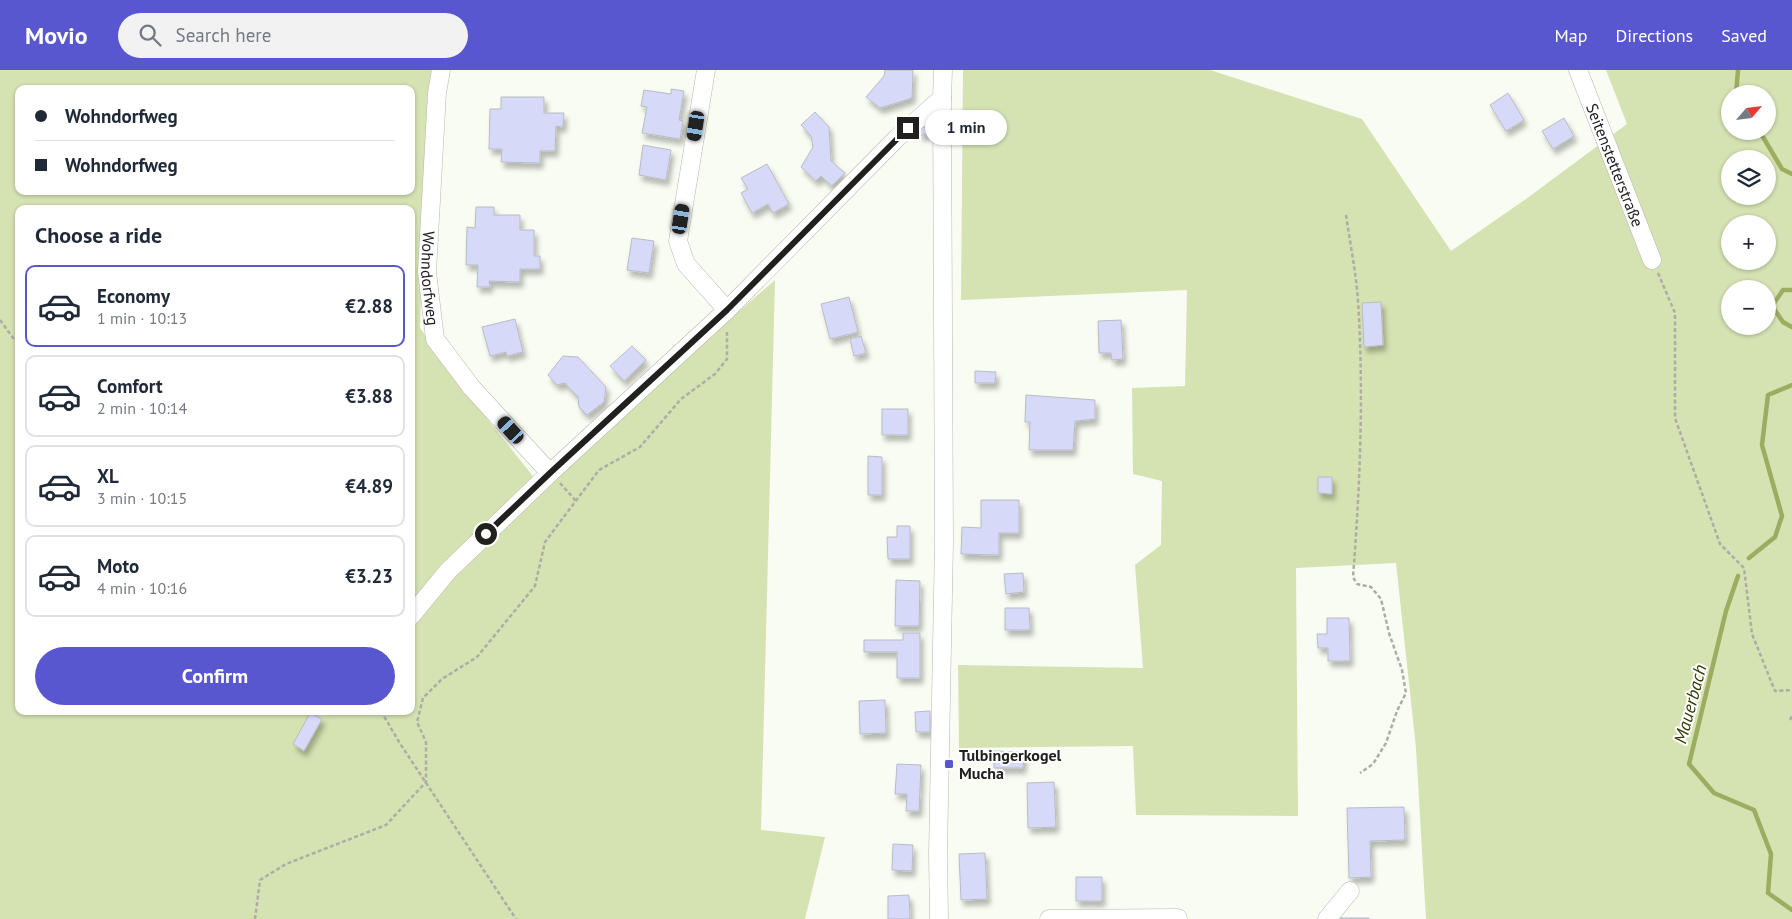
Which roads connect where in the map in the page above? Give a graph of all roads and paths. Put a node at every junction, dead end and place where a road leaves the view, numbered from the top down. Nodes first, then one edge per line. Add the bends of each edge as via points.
1 (441, 70) edge
2 (706, 70) edge
3 (943, 70) edge
4 (1578, 70) edge
5 (942, 98) junction
6 (1346, 215) dead end
7 (1652, 260) joint
8 (727, 310) junction
9 (0, 320) edge
10 (15, 341) edge
11 (550, 473) junction
12 (576, 501) junction
13 (415, 611) edge
14 (1792, 690) edge
15 (383, 715) edge
16 (1792, 716) edge
17 (1790, 720) dead end
18 (1360, 773) dead end
19 (426, 782) junction
20 (1350, 890) dead end
21 (1178, 918) edge
22 (256, 919) edge
23 (516, 919) edge
24 (939, 919) edge
25 (1049, 919) edge
26 (1327, 919) edge

1 - 11 street, Wohndorfweg via 427,272 435,338 472,388
2 - 8 street via 678,240 686,264
3 - 5 street
4 - 7 street, Seitenstetterstraße
5 - 8 street via 897,138
5 - 24 street via 944,516
6 - 18 path via 1358,300 1360,380 1359,489 1353,578 1357,584 1371,587 1381,599 1406,693 1386,744 1373,764
7 - 14 path via 1675,312 1675,418 1720,544 1744,568 1752,634 1775,690
8 - 11 street
8 - 12 path via 726,358 715,374 681,398 640,447 599,470
9 - 10 path
11 - 12 path
11 - 13 street via 448,571
12 - 19 path via 545,542 535,586 477,657 442,679 423,698 418,722 426,742
15 - 19 path
16 - 17 path
19 - 22 path via 386,825 286,864 260,880
19 - 23 path
20 - 26 street
21 - 25 street

